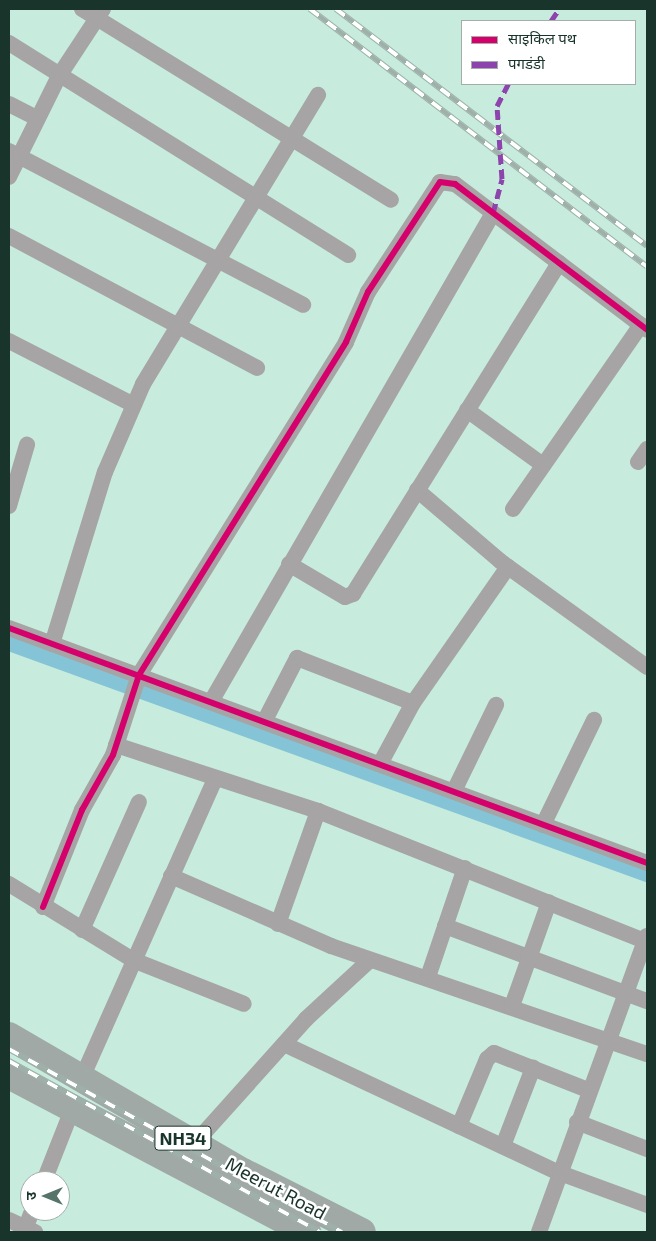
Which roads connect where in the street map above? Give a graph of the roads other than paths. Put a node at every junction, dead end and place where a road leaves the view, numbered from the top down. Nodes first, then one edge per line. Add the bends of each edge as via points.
1 (82, 9) edge
2 (100, 13) edge
3 (9, 44) edge
4 (60, 76) junction
5 (318, 95) dead end
6 (9, 104) edge
7 (36, 118) junction
8 (290, 140) junction
9 (14, 154) edge
10 (9, 177) edge
11 (254, 198) junction
12 (391, 200) dead end
13 (493, 213) junction
14 (9, 236) edge
15 (348, 255) dead end
16 (217, 258) junction
17 (558, 263) junction
18 (303, 306) dead end
19 (175, 326) junction
20 (644, 328) edge
21 (9, 341) edge
22 (257, 368) dead end
23 (134, 405) junction
24 (467, 410) junction
25 (27, 445) dead end
26 (543, 466) junction
27 (13, 476) edge
28 (417, 490) junction
29 (9, 506) edge
30 (513, 509) dead end
31 (289, 564) junction
32 (508, 567) junction
33 (9, 628) edge
34 (52, 644) junction
35 (647, 666) edge
36 (135, 685) junction
37 (212, 700) junction
38 (413, 703) junction
39 (496, 705) dead end
40 (265, 720) junction
41 (594, 720) dead end
42 (116, 745) junction
43 (380, 764) junction
44 (215, 779) junction
45 (454, 791) junction
46 (140, 802) dead end
47 (318, 810) junction
48 (543, 825) junction
49 (647, 863) edge
50 (465, 868) junction
51 (171, 876) junction
52 (9, 884) edge
53 (549, 902) junction
54 (43, 907) junction
55 (278, 924) junction
56 (445, 926) junction
57 (82, 930) junction
58 (646, 940) edge
59 (530, 957) junction
60 (133, 960) junction
61 (370, 960) junction
62 (428, 977) junction
63 (625, 992) junction
64 (647, 1001) edge
65 (244, 1004) dead end
66 (512, 1006) junction
67 (9, 1036) edge
68 (607, 1038) junction
69 (284, 1044) junction
70 (647, 1054) edge
71 (533, 1068) junction
72 (9, 1075) edge
73 (81, 1080) junction
74 (588, 1090) junction
75 (72, 1110) junction
76 (577, 1122) junction
77 (459, 1126) junction
78 (194, 1144) junction
79 (503, 1146) junction
80 (647, 1149) edge
81 (48, 1171) edge
82 (560, 1173) junction
83 (647, 1205) edge
84 (9, 1220) edge
85 (28, 1231) edge
86 (307, 1232) edge
87 (362, 1232) edge
88 (539, 1232) edge

1 - 2 street
2 - 4 street
2 - 8 street
3 - 4 street
4 - 7 street
4 - 11 street
5 - 8 street
6 - 7 street
7 - 9 street
8 - 11 street
8 - 12 street
9 - 10 street
9 - 16 street
11 - 15 street
11 - 16 street
13 - 17 street
13 - 31 street
13 - 36 street via 450,181 440,182 368,292 346,342
14 - 19 street
16 - 18 street
16 - 19 street
17 - 20 street
17 - 24 street
19 - 22 street
19 - 23 street
20 - 26 street
21 - 23 street
23 - 34 street via 105,472
24 - 26 street
24 - 28 street
25 - 27 street
26 - 30 street
27 - 29 street
28 - 31 street via 349,597
28 - 32 street
31 - 37 street
32 - 35 street
32 - 38 street
33 - 34 street
34 - 36 street
36 - 37 street
36 - 42 street
37 - 40 street
38 - 40 street via 297,658
38 - 43 street
39 - 45 street
40 - 43 street
41 - 48 street
42 - 44 street
42 - 54 street via 82,810
43 - 45 street
44 - 47 street
44 - 51 street
45 - 48 street
46 - 57 street
47 - 50 street
47 - 55 street
48 - 49 street
50 - 53 street
50 - 56 street
51 - 55 street
51 - 60 street
52 - 54 street
53 - 58 street
53 - 59 street
54 - 57 street
55 - 61 street
56 - 59 street
56 - 62 street
57 - 60 street
58 - 63 street
59 - 63 street
59 - 66 street
60 - 65 street
60 - 73 street
61 - 62 street
61 - 69 street
62 - 66 street
63 - 64 street
63 - 68 street
66 - 68 street
67 - 73 highway, Meerut Road / NH34
68 - 70 street
68 - 74 street
69 - 77 street
69 - 78 street
71 - 74 street
71 - 77 street via 490,1055
71 - 79 street
72 - 75 highway, Meerut Road / NH34
73 - 78 highway, Meerut Road / NH34
74 - 76 street
75 - 81 street
75 - 86 highway, Meerut Road / NH34
76 - 80 street
76 - 82 street
77 - 79 street
78 - 87 highway, Meerut Road / NH34
79 - 82 street
82 - 83 street
82 - 88 street
84 - 85 street

